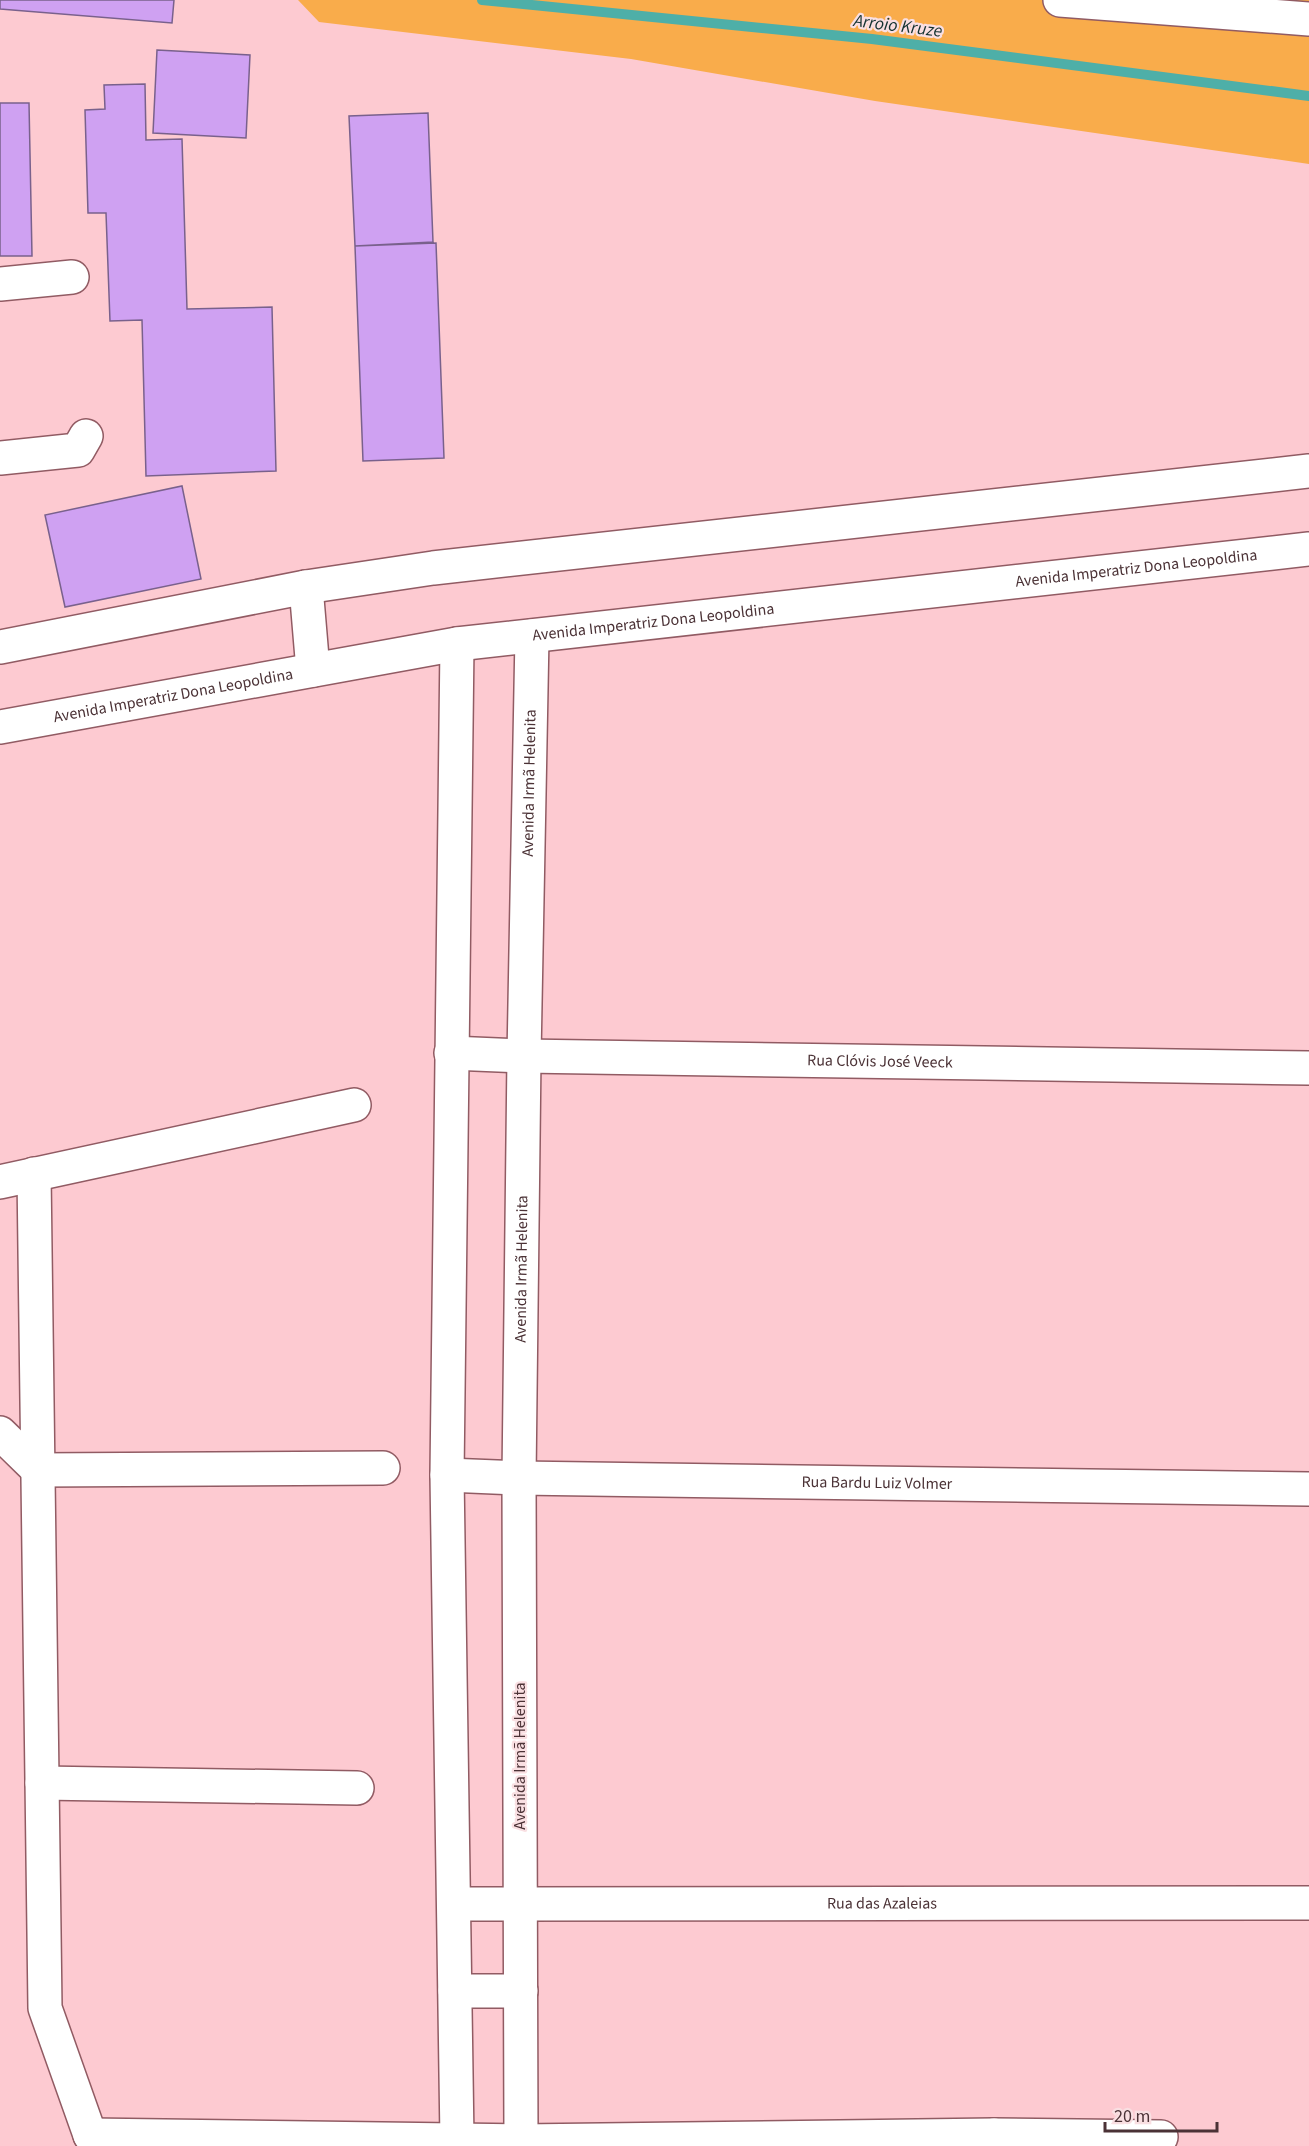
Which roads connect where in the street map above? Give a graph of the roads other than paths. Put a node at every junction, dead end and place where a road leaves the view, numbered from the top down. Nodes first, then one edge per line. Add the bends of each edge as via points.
1 (1060, 0) edge
2 (1309, 19) edge
3 (72, 277) dead end
4 (0, 284) edge
5 (86, 436) dead end
6 (0, 458) edge
7 (1309, 471) edge
8 (1309, 549) edge
9 (306, 587) junction
10 (532, 636) junction
11 (457, 644) junction
12 (0, 647) edge
13 (313, 670) junction
14 (0, 727) edge
15 (452, 1053) junction
16 (524, 1056) junction
17 (1309, 1068) edge
18 (354, 1105) dead end
19 (34, 1174) junction
20 (0, 1182) edge
21 (0, 1433) edge
22 (383, 1468) dead end
23 (38, 1470) junction
24 (447, 1475) junction
25 (519, 1479) junction
26 (1309, 1489) edge
27 (42, 1783) junction
28 (357, 1788) dead end
29 (1309, 1903) edge
30 (454, 1904) junction
31 (520, 1904) junction
32 (455, 1991) junction
33 (521, 1991) junction
34 (1161, 2137) dead end
35 (457, 2140) junction
36 (95, 2141) edge
37 (521, 2141) junction
38 (993, 2141) edge

1 - 2 street
3 - 4 street
5 - 6 street via 78,450
7 - 9 street via 433,568
8 - 10 street, Avenida Imperatriz Dona Leopoldina
9 - 12 street
9 - 13 street
10 - 11 street, Avenida Imperatriz Dona Leopoldina
10 - 16 street, Avenida Irmã Helenita
11 - 13 street, Avenida Imperatriz Dona Leopoldina
11 - 15 street
13 - 14 street, Avenida Imperatriz Dona Leopoldina
15 - 16 street, Rua Clóvis José Veeck
15 - 24 street
16 - 17 street, Rua Clóvis José Veeck
16 - 25 street, Avenida Irmã Helenita
18 - 19 street
19 - 20 street
19 - 23 street
21 - 23 street
22 - 23 street
23 - 27 street
24 - 25 street, Rua Bardu Luiz Volmer
24 - 30 street
25 - 26 street, Rua Bardu Luiz Volmer
25 - 31 street, Avenida Irmã Helenita
27 - 28 street
27 - 36 street via 45,2008
29 - 31 street, Rua das Azaleias
30 - 31 street, Rua das Azaleias
30 - 32 street
31 - 33 street, Avenida Irmã Helenita
32 - 33 street
32 - 35 street
33 - 37 street, Avenida Irmã Helenita
34 - 38 street
35 - 36 street
35 - 37 street
37 - 38 street

